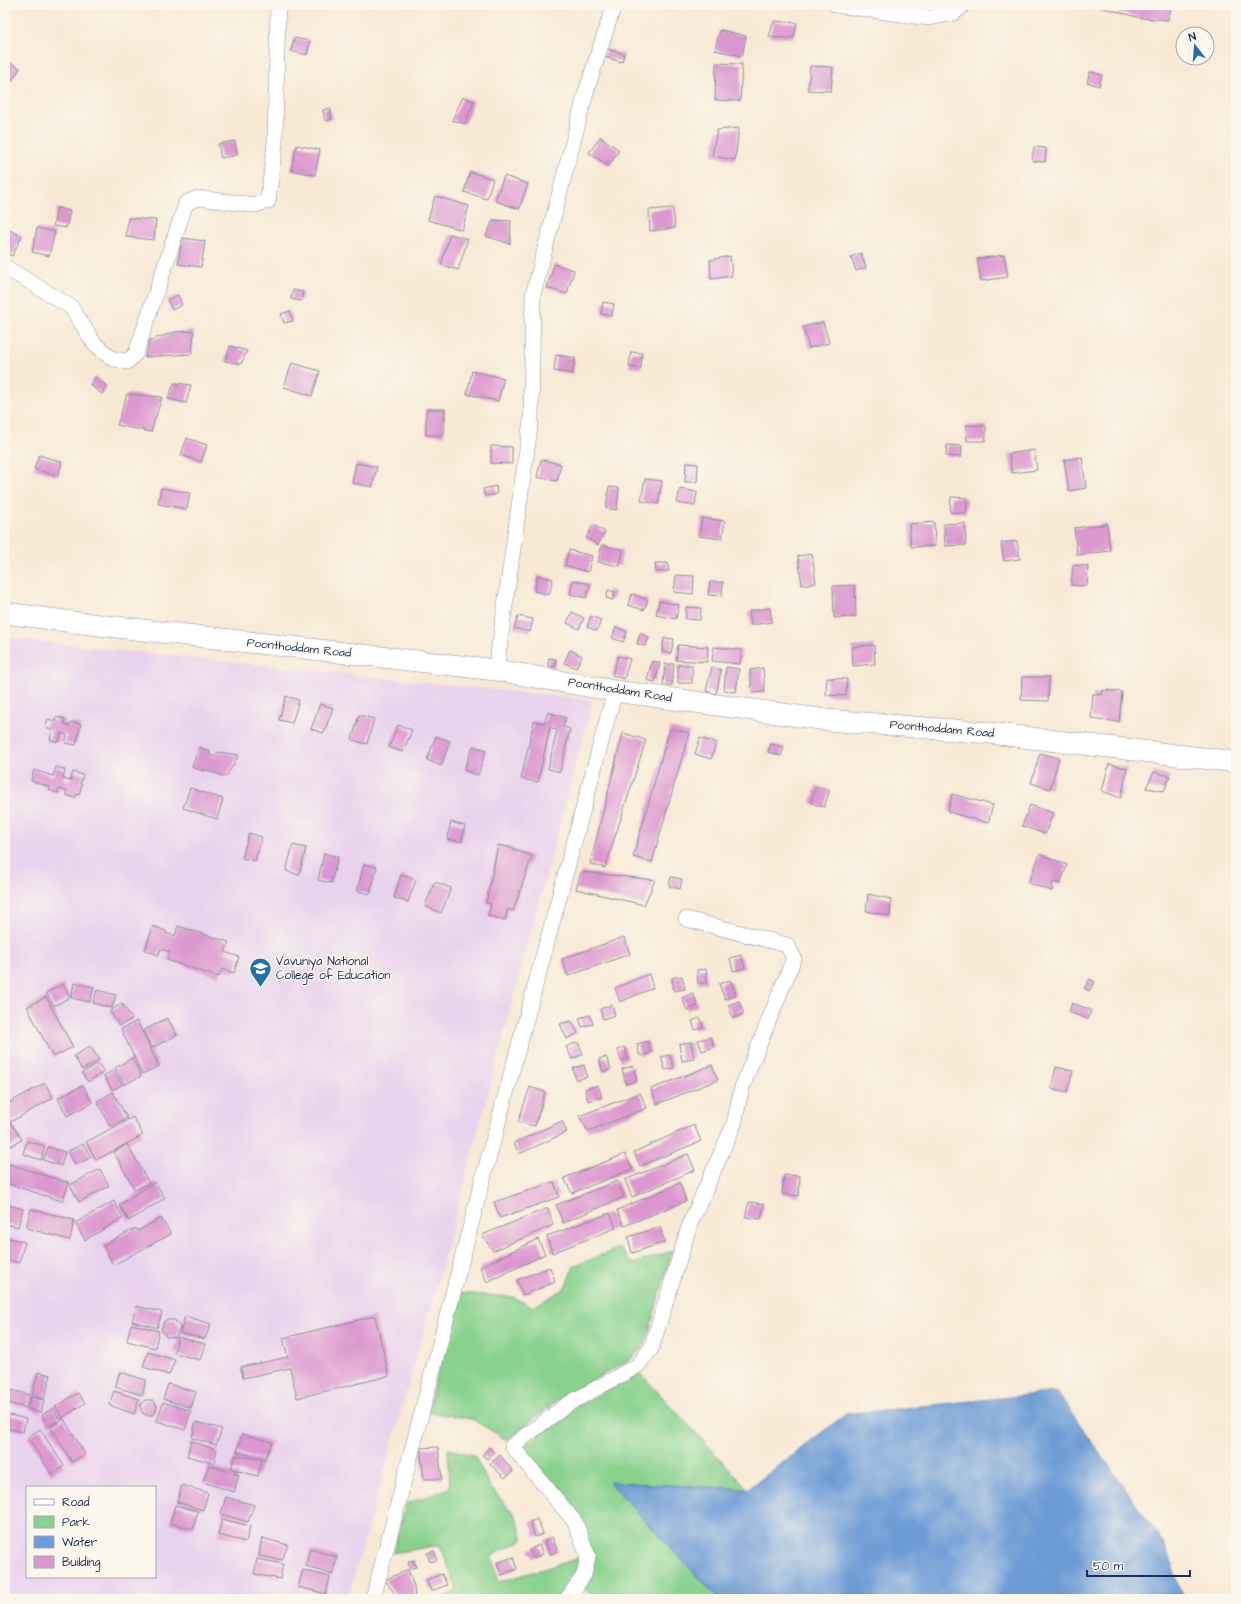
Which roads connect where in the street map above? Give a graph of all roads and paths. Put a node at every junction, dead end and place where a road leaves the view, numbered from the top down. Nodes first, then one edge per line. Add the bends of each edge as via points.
1 (278, 5) edge
2 (614, 5) edge
3 (836, 5) edge
4 (963, 5) edge
5 (5, 267) edge
6 (5, 613) edge
7 (496, 670) junction
8 (615, 691) junction
9 (1236, 762) edge
10 (686, 919) dead end
11 (373, 1599) edge
12 (567, 1599) edge

1 - 5 street via 275,143 268,201 255,205 198,198 186,203 136,353 127,362 111,358 94,343 72,307
2 - 7 street via 586,92 534,295 531,420
3 - 4 street via 929,18 954,13
6 - 7 street, Poonthoddam Road
7 - 8 street, Poonthoddam Road
8 - 9 street, Poonthoddam Road via 827,720 989,733
8 - 11 street via 482,1182
10 - 12 street via 787,945 794,958 742,1087 734,1124 690,1224 651,1349 637,1366 568,1404 512,1446 575,1522 588,1556 584,1575

